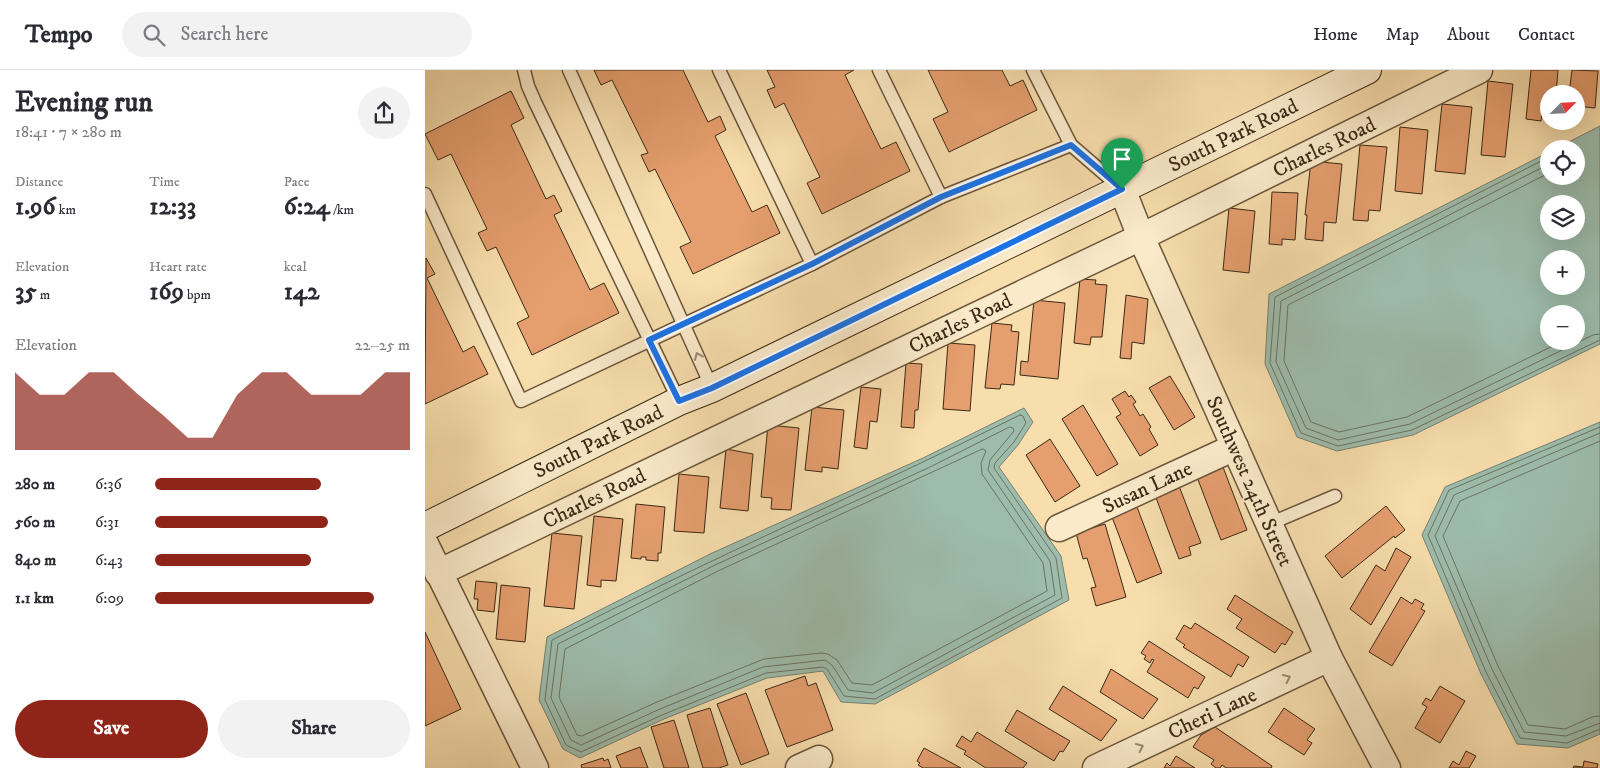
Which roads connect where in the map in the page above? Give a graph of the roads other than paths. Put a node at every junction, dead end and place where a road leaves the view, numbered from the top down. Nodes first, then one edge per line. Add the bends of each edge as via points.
1 (524, 70) edge
2 (569, 70) edge
3 (719, 70) edge
4 (879, 70) edge
5 (1033, 70) edge
6 (1367, 70) edge
7 (1479, 70) edge
8 (1071, 145) junction
9 (1122, 189) junction
10 (425, 194) edge
11 (941, 197) junction
12 (1141, 237) junction
13 (812, 264) junction
14 (684, 324) junction
15 (649, 340) junction
16 (712, 388) junction
17 (679, 401) junction
18 (1235, 447) junction
19 (1335, 496) dead end
20 (1269, 524) junction
21 (425, 527) edge
22 (1059, 528) dead end
23 (425, 544) edge
24 (438, 573) junction
25 (1329, 658) junction
26 (535, 768) edge
27 (1096, 768) edge
28 (1387, 768) edge

1 - 15 lane via 535,102
2 - 14 lane
3 - 13 lane
4 - 11 lane
5 - 8 lane
6 - 9 street, South Park Road
7 - 12 street, Charles Road
8 - 9 lane
8 - 11 lane
9 - 12 street, Southwest 24th Street
9 - 16 street, South Park Road
10 - 15 lane via 521,401
11 - 13 lane
12 - 18 street, Southwest 24th Street
12 - 24 street, Charles Road
13 - 14 lane
14 - 15 lane
16 -> 14 lane
15 - 17 lane
16 - 17 street, South Park Road
17 - 21 street, South Park Road
18 - 20 street, Southwest 24th Street
18 - 22 street, Susan Lane
19 - 20 lane
20 - 25 street, Southwest 24th Street
23 - 24 street
24 - 26 street
27 -> 25 street, Cheri Lane
25 - 28 street, Southwest 24th Street

